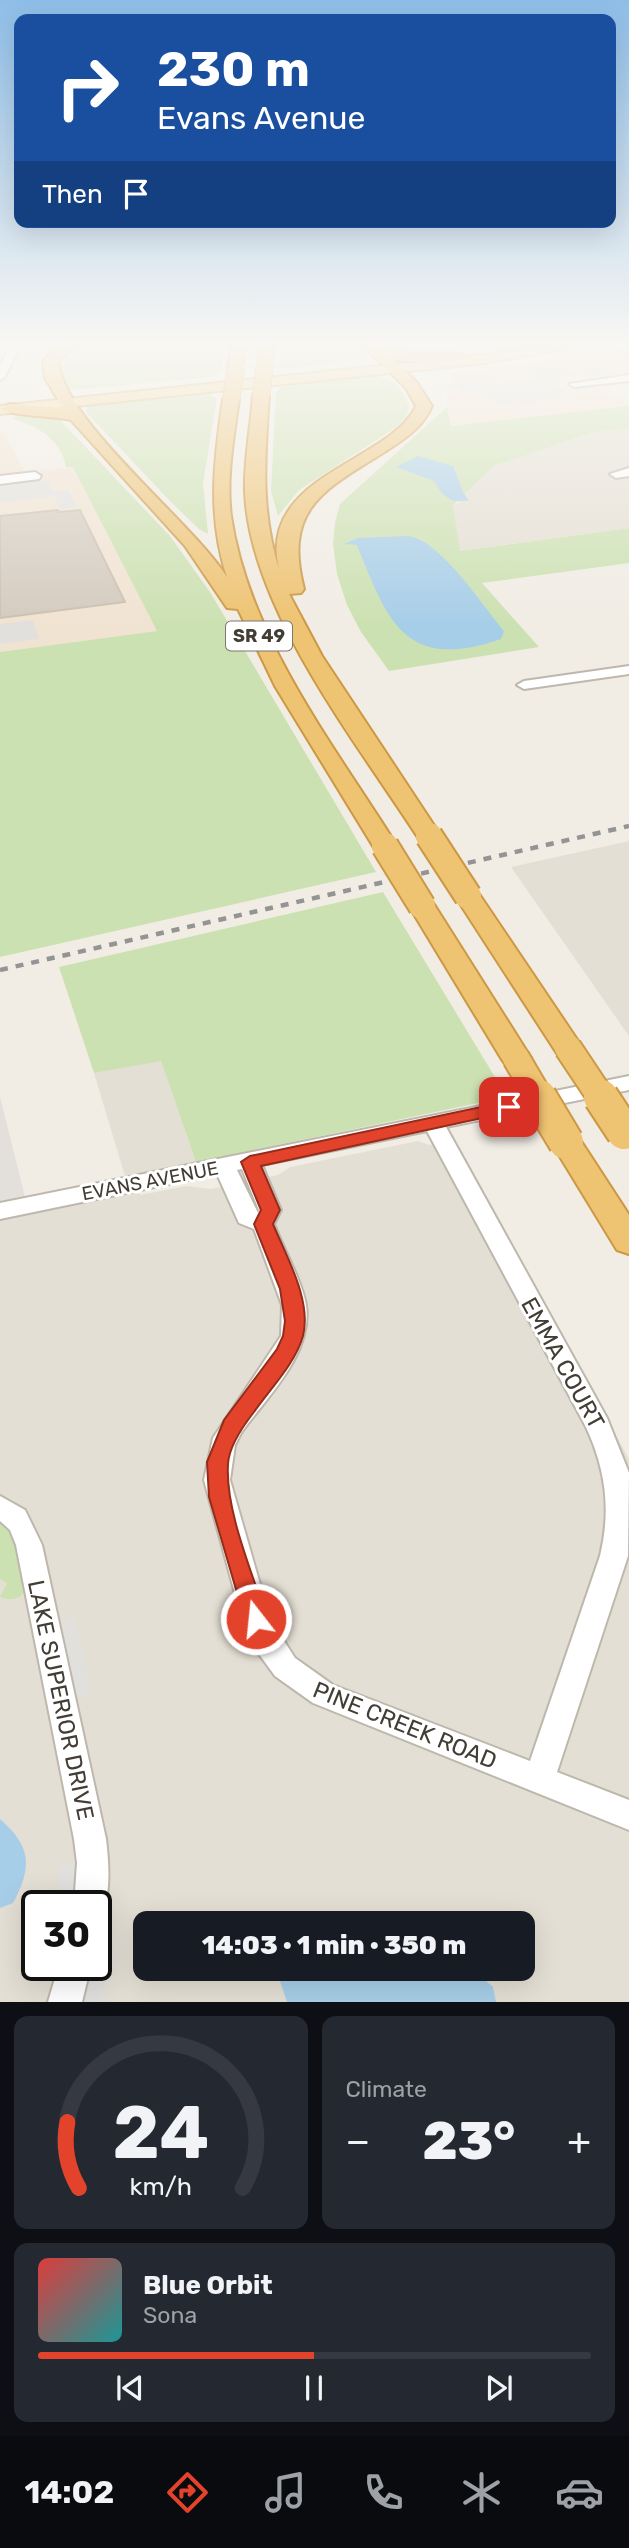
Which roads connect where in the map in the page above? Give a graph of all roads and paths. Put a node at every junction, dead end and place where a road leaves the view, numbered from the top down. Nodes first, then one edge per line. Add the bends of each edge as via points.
1 (98, 437) edge
2 (226, 437) edge
3 (258, 437) edge
4 (396, 437) edge
5 (35, 476) dead end
6 (0, 480) edge
7 (259, 636) junction
8 (629, 670) edge
9 (524, 685) dead end
10 (337, 695) junction
11 (629, 1083) edge
12 (433, 1122) junction
13 (626, 1136) edge
14 (250, 1162) junction
15 (225, 1167) junction
16 (0, 1211) edge
17 (263, 1224) junction
18 (629, 1242) edge
19 (0, 1507) edge
20 (539, 1779) junction
21 (629, 1815) edge
22 (91, 1890) edge
23 (71, 1981) edge
24 (65, 2002) edge

1 - 7 highway via 188,537
2 - 7 highway, SR 49, bridge via 222,513 231,563
3 - 10 highway, SR 49, bridge via 254,491 265,554 291,619
4 - 10 highway via 306,500 287,531 285,549 292,583
5 - 6 street
7 - 18 highway, SR 49, bridge
8 - 9 street
10 - 13 highway, SR 49, bridge
11 - 12 street, EVANS AVENUE
12 - 14 street, EVANS AVENUE
12 - 20 street, EMMA COURT via 604,1438 621,1495 622,1522 614,1556
14 - 15 street, EVANS AVENUE
14 - 17 street, PINE CREEK ROAD via 270,1210
15 - 16 street, EVANS AVENUE
15 - 17 street, PINE CREEK ROAD via 247,1217
17 - 20 street, PINE CREEK ROAD via 294,1305 293,1336 232,1426 222,1445 217,1480 263,1637 285,1667 323,1694
19 - 22 street, LAKE SUPERIOR DRIVE via 15,1515 29,1545 90,1839
20 - 21 street, PINE CREEK ROAD
23 - 24 street

